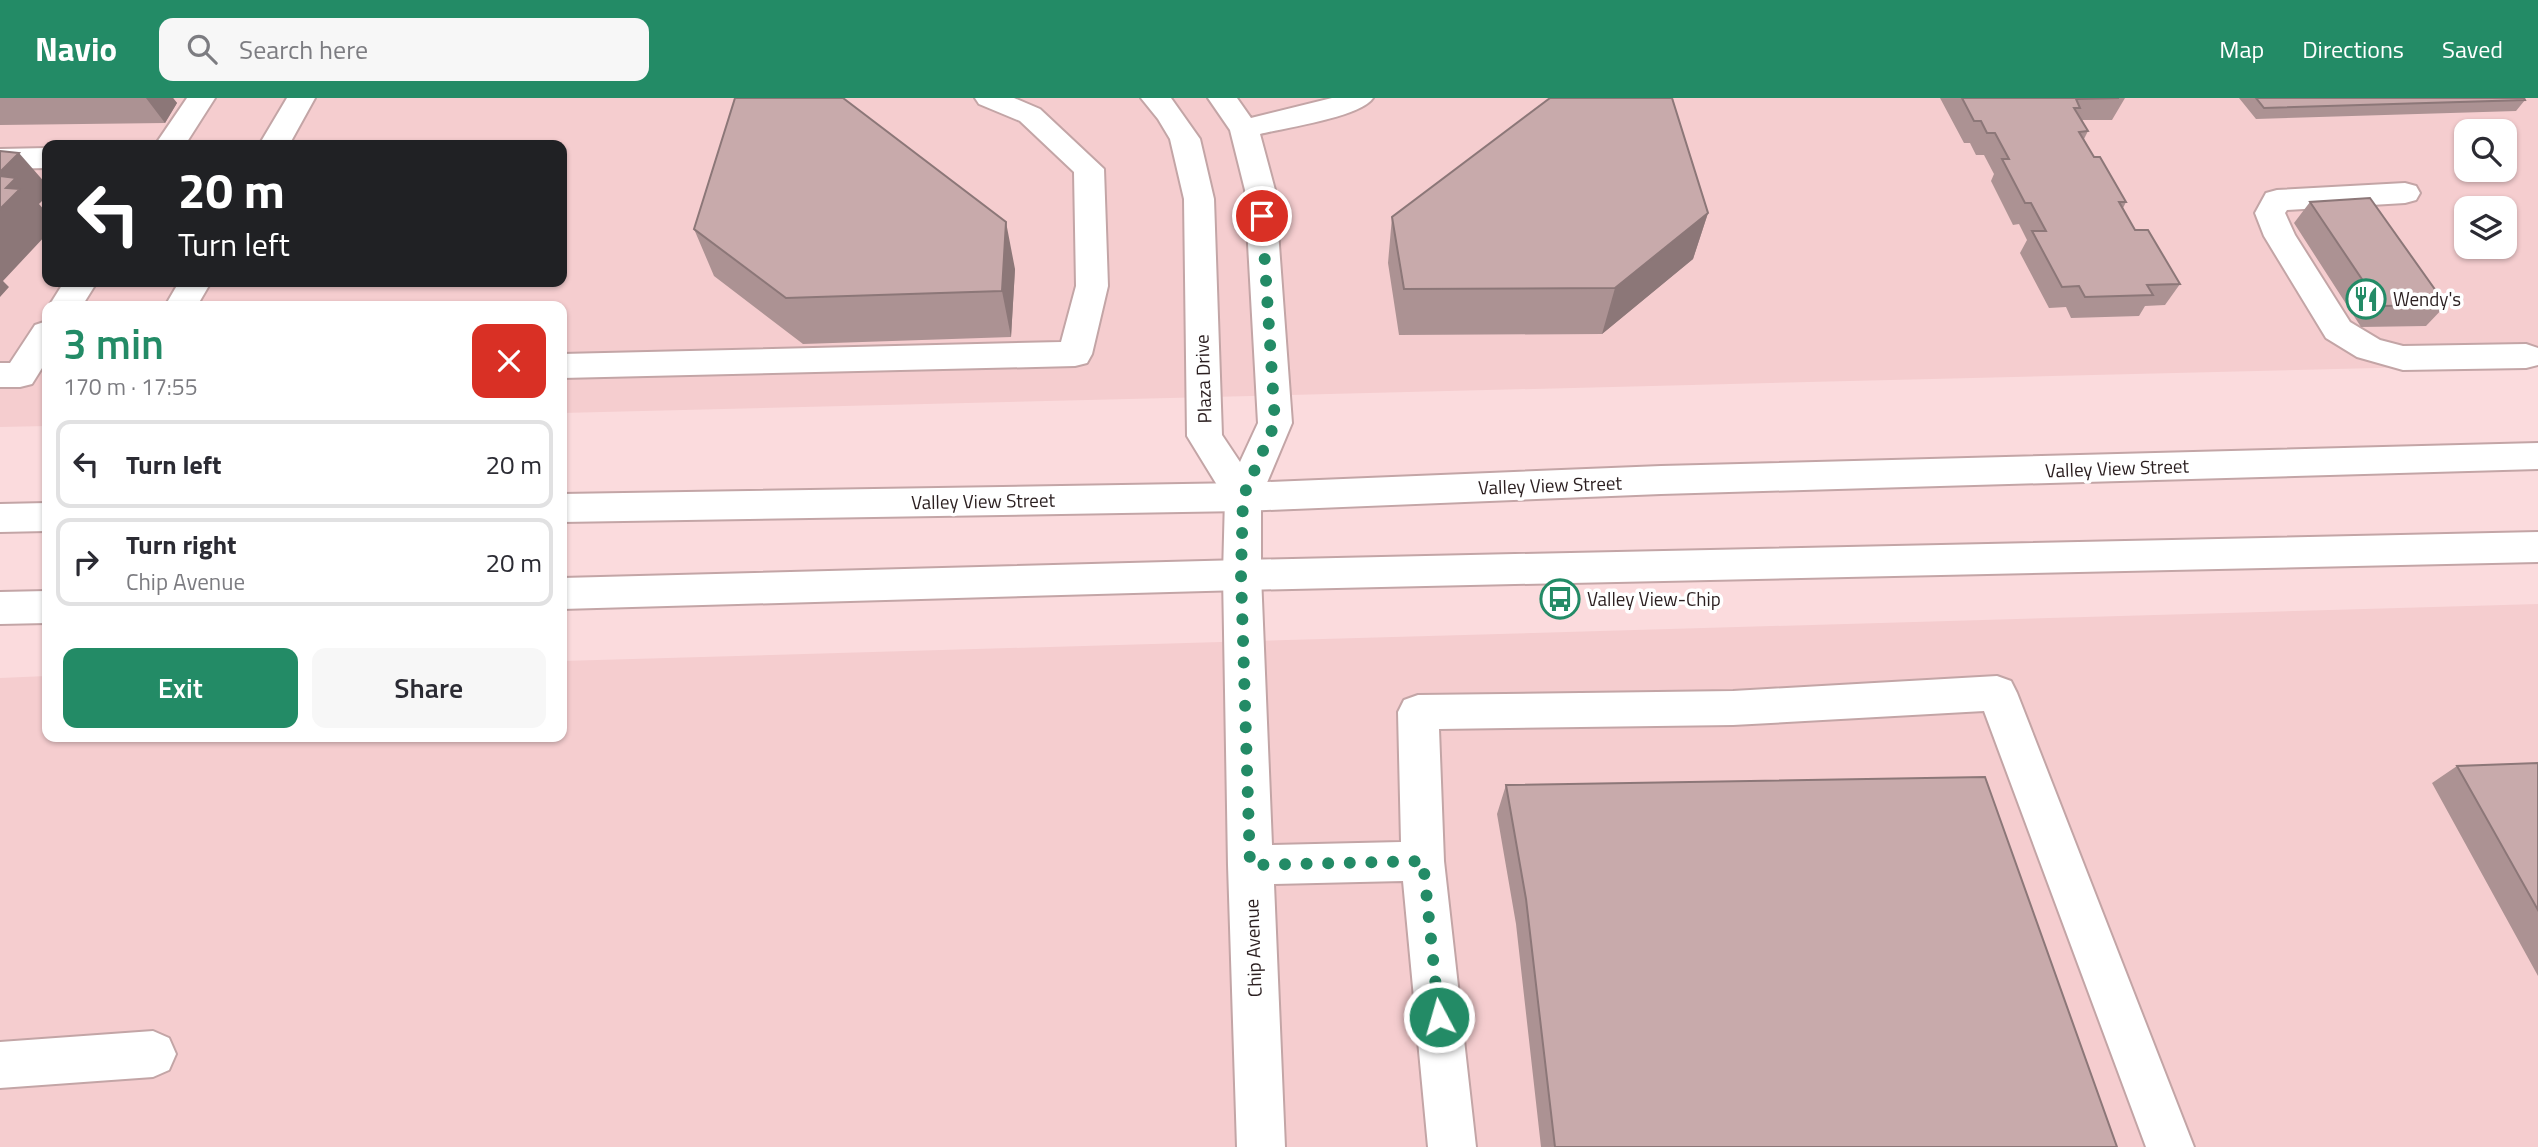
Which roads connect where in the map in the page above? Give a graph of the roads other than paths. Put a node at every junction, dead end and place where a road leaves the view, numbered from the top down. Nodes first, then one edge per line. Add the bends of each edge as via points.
1 (201, 98) edge
2 (301, 98) edge
3 (989, 98) edge
4 (1155, 98) edge
5 (1359, 98) edge
6 (1238, 108) edge
7 (173, 140) edge
8 (277, 140) edge
9 (42, 158) edge
10 (0, 159) edge
11 (2405, 193) dead end
12 (2506, 329) dead end
13 (42, 341) edge
14 (2532, 365) edge
15 (567, 366) edge
16 (0, 375) edge
17 (2538, 456) edge
18 (1243, 497) junction
19 (567, 508) edge
20 (42, 517) edge
21 (0, 518) edge
22 (2538, 547) edge
23 (1241, 575) junction
24 (567, 594) edge
25 (42, 607) edge
26 (0, 608) edge
27 (1423, 861) junction
28 (1250, 865) junction
29 (153, 1054) dead end
30 (0, 1065) edge
31 (1261, 1147) edge
32 (1452, 1147) edge
33 (2171, 1147) edge

1 - 7 main road
2 - 8 main road
3 - 15 main road via 1030,115 1089,169 1092,286 1075,354
4 - 18 main road, Plaza Drive via 1185,139 1199,199 1205,436
5 - 6 main road via 1351,103
6 - 18 main road via 1260,190 1275,423
9 - 10 main road
11 - 14 main road via 2277,200 2270,213 2338,330 2369,349 2403,358
12 - 14 main road
13 - 16 main road via 20,375
17 - 18 main road, Valley View Street via 1661,480
18 - 19 main road, Valley View Street
18 - 23 main road, Chip Avenue
20 - 21 main road
22 - 23 main road
23 - 24 main road
23 - 28 main road, Chip Avenue
25 - 26 main road
27 - 28 main road
27 - 32 main road
27 - 33 main road via 1418,712 1733,708 1997,693
28 - 31 main road, Chip Avenue
29 - 30 main road

